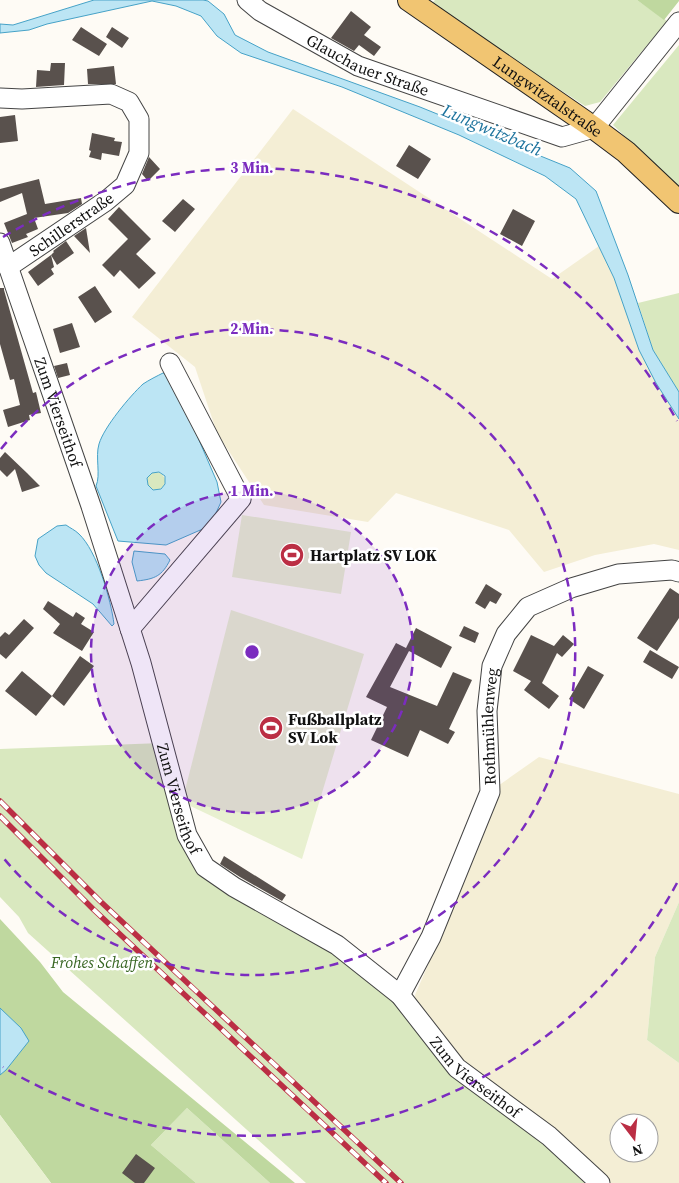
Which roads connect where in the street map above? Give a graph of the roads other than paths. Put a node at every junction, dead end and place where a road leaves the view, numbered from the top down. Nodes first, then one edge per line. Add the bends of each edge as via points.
1 (247, 0) edge
2 (409, 0) edge
3 (679, 22) edge
4 (0, 98) edge
5 (594, 128) junction
6 (679, 202) edge
7 (0, 242) edge
8 (8, 267) junction
9 (170, 363) dead end
10 (679, 572) edge
11 (130, 629) junction
12 (400, 995) junction
13 (600, 1183) edge

1 - 5 street, Glauchauer Straße via 260,11 358,66 562,137
2 - 5 main road, Lungwitztalstraße
3 - 5 street
4 - 8 street, Schillerstraße via 111,94 129,102 140,119 140,154 125,185
5 - 6 main road, Lungwitztalstraße via 626,152
7 - 8 street, Zum Vierseithof
8 - 11 street, Zum Vierseithof
9 - 11 street via 241,499
10 - 12 street, Rothmühlenweg via 618,574 571,588 528,607 506,634 492,666 487,711 490,792 431,937
11 - 12 street, Zum Vierseithof via 187,835 205,867 337,945
12 - 13 street, Zum Vierseithof via 456,1068 548,1136

